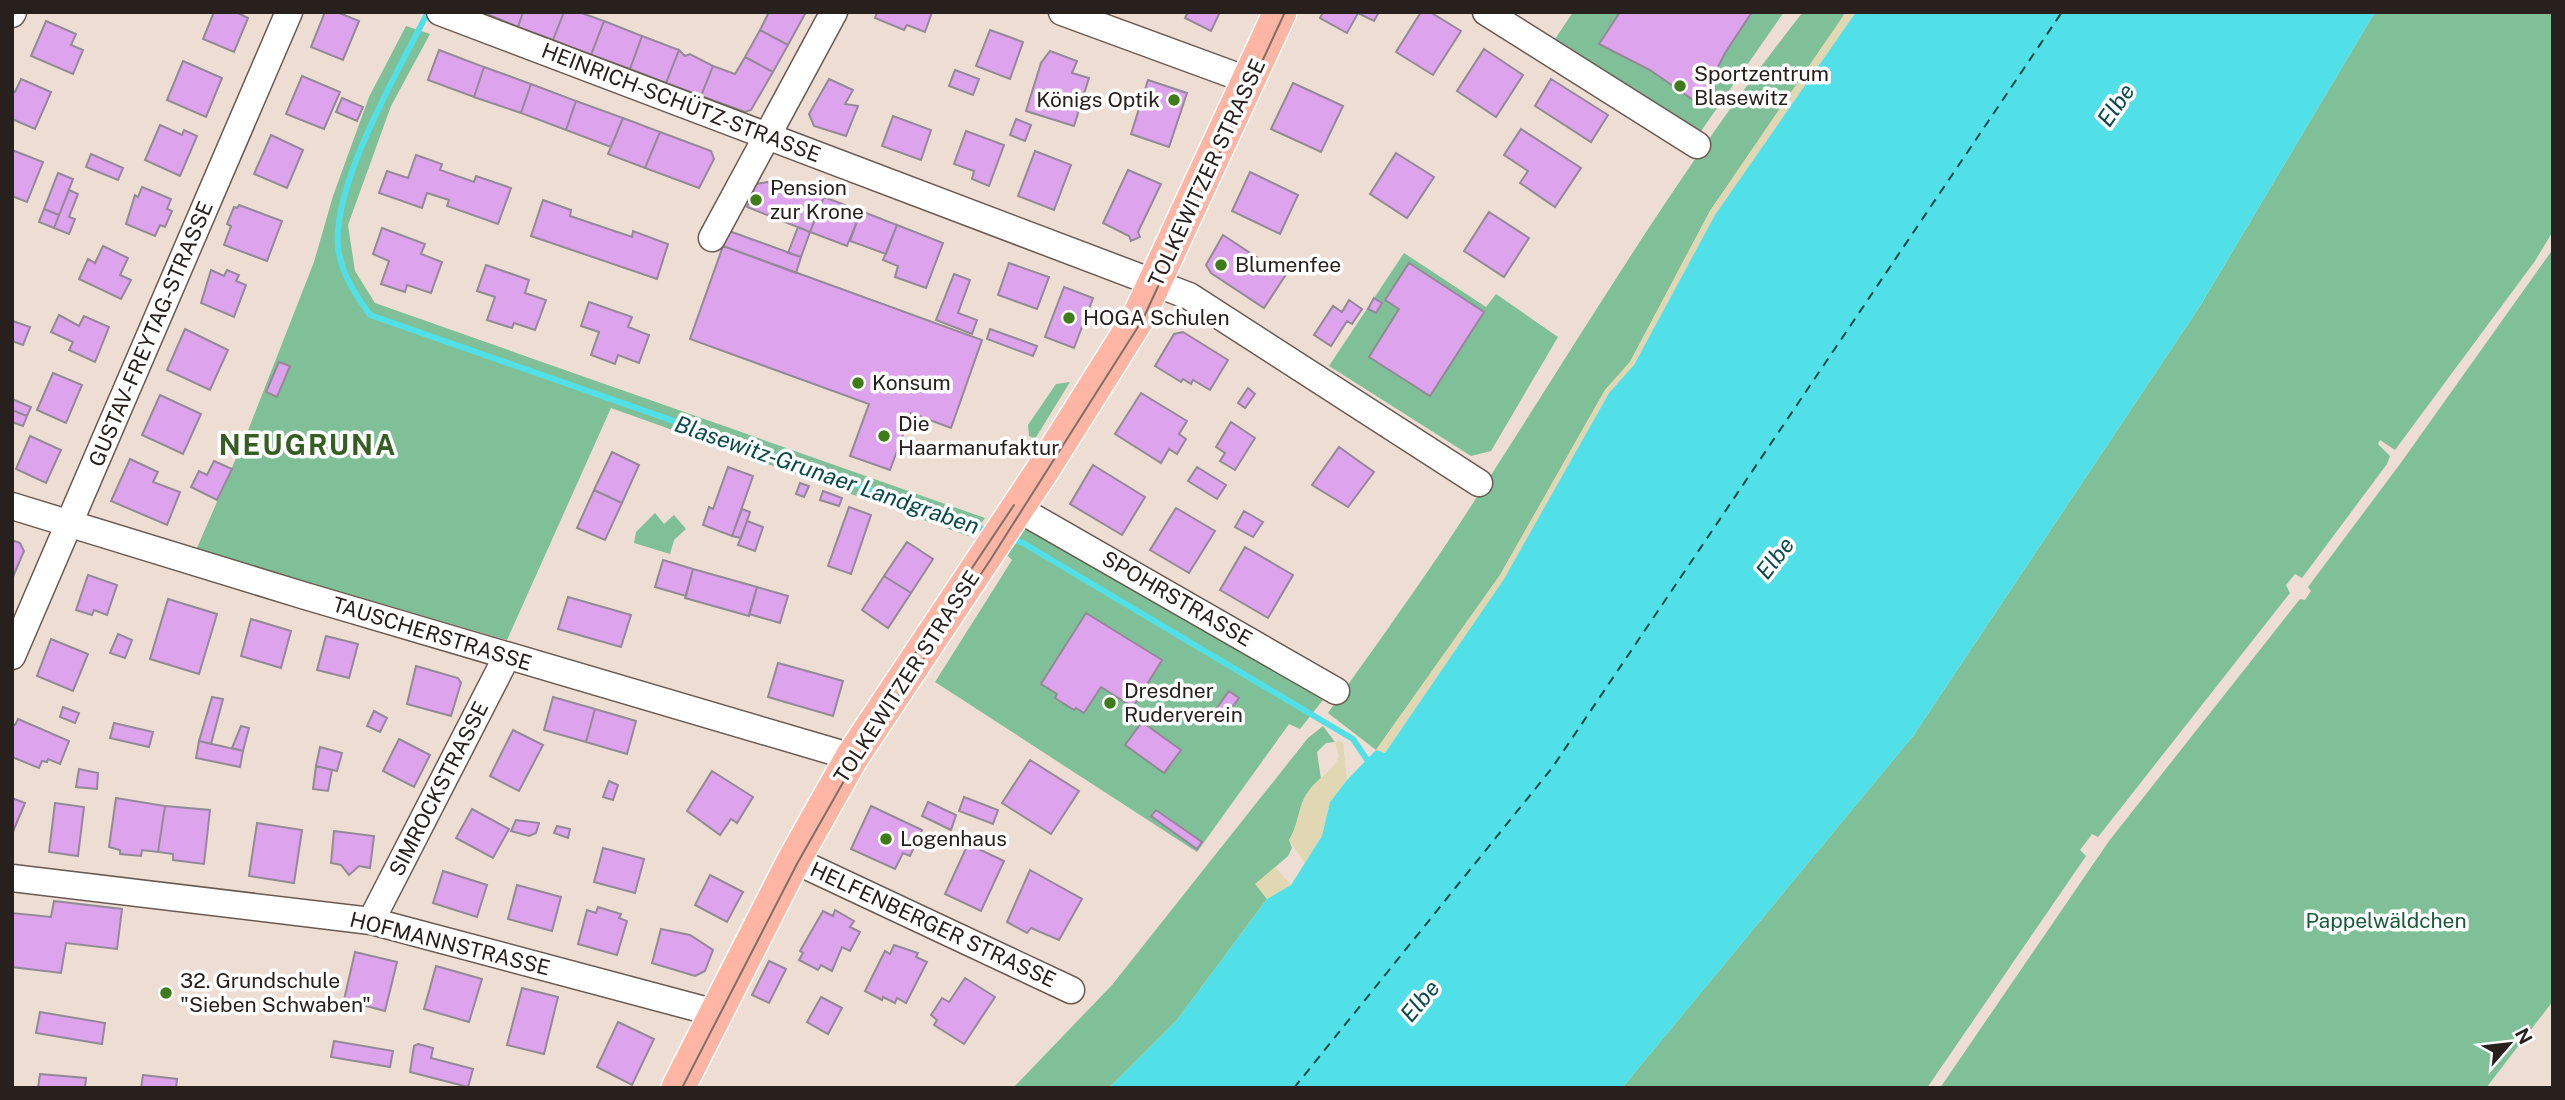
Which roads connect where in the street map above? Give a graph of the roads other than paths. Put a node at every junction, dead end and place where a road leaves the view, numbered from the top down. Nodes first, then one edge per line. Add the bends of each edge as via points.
1 (289, 12) edge
2 (834, 12) edge
3 (1062, 12) edge
4 (1280, 12) edge
5 (1486, 12) edge
6 (447, 15) edge
7 (1250, 81) junction
8 (766, 135) junction
9 (1697, 145) dead end
10 (712, 239) dead end
11 (1157, 283) junction
12 (1479, 482) dead end
13 (12, 506) edge
14 (1016, 511) junction
15 (69, 526) junction
16 (12, 656) edge
17 (507, 656) junction
18 (1336, 691) dead end
19 (852, 757) junction
20 (794, 860) junction
21 (12, 878) edge
22 (371, 921) junction
23 (1071, 990) dead end
24 (716, 1013) junction
25 (678, 1088) edge

1 - 15 street, GUSTAV-FREYTAG-STRASSE
2 - 8 street
3 - 7 street
4 - 7 main road, TOLKEWITZER STRASSE
5 - 9 street
6 - 8 street, HEINRICH-SCHÜTZ-STRASSE
7 - 11 main road, TOLKEWITZER STRASSE
8 - 10 street
8 - 11 street, HEINRICH-SCHÜTZ-STRASSE
11 - 12 street, HEINRICH-SCHÜTZ-STRASSE via 1189,296
11 - 14 main road, TOLKEWITZER STRASSE
13 - 15 street, TAUSCHERSTRASSE
14 - 18 street, SPOHRSTRASSE
14 - 19 main road, TOLKEWITZER STRASSE
15 - 16 street, GUSTAV-FREYTAG-STRASSE
15 - 17 street, TAUSCHERSTRASSE
17 - 19 street, TAUSCHERSTRASSE
17 - 22 street, SIMROCKSTRASSE
19 - 20 main road, TOLKEWITZER STRASSE
20 - 23 street, HELFENBERGER STRASSE
20 - 24 main road, TOLKEWITZER STRASSE
21 - 22 street, HOFMANNSTRASSE
22 - 24 street, HOFMANNSTRASSE
24 - 25 main road, TOLKEWITZER STRASSE

